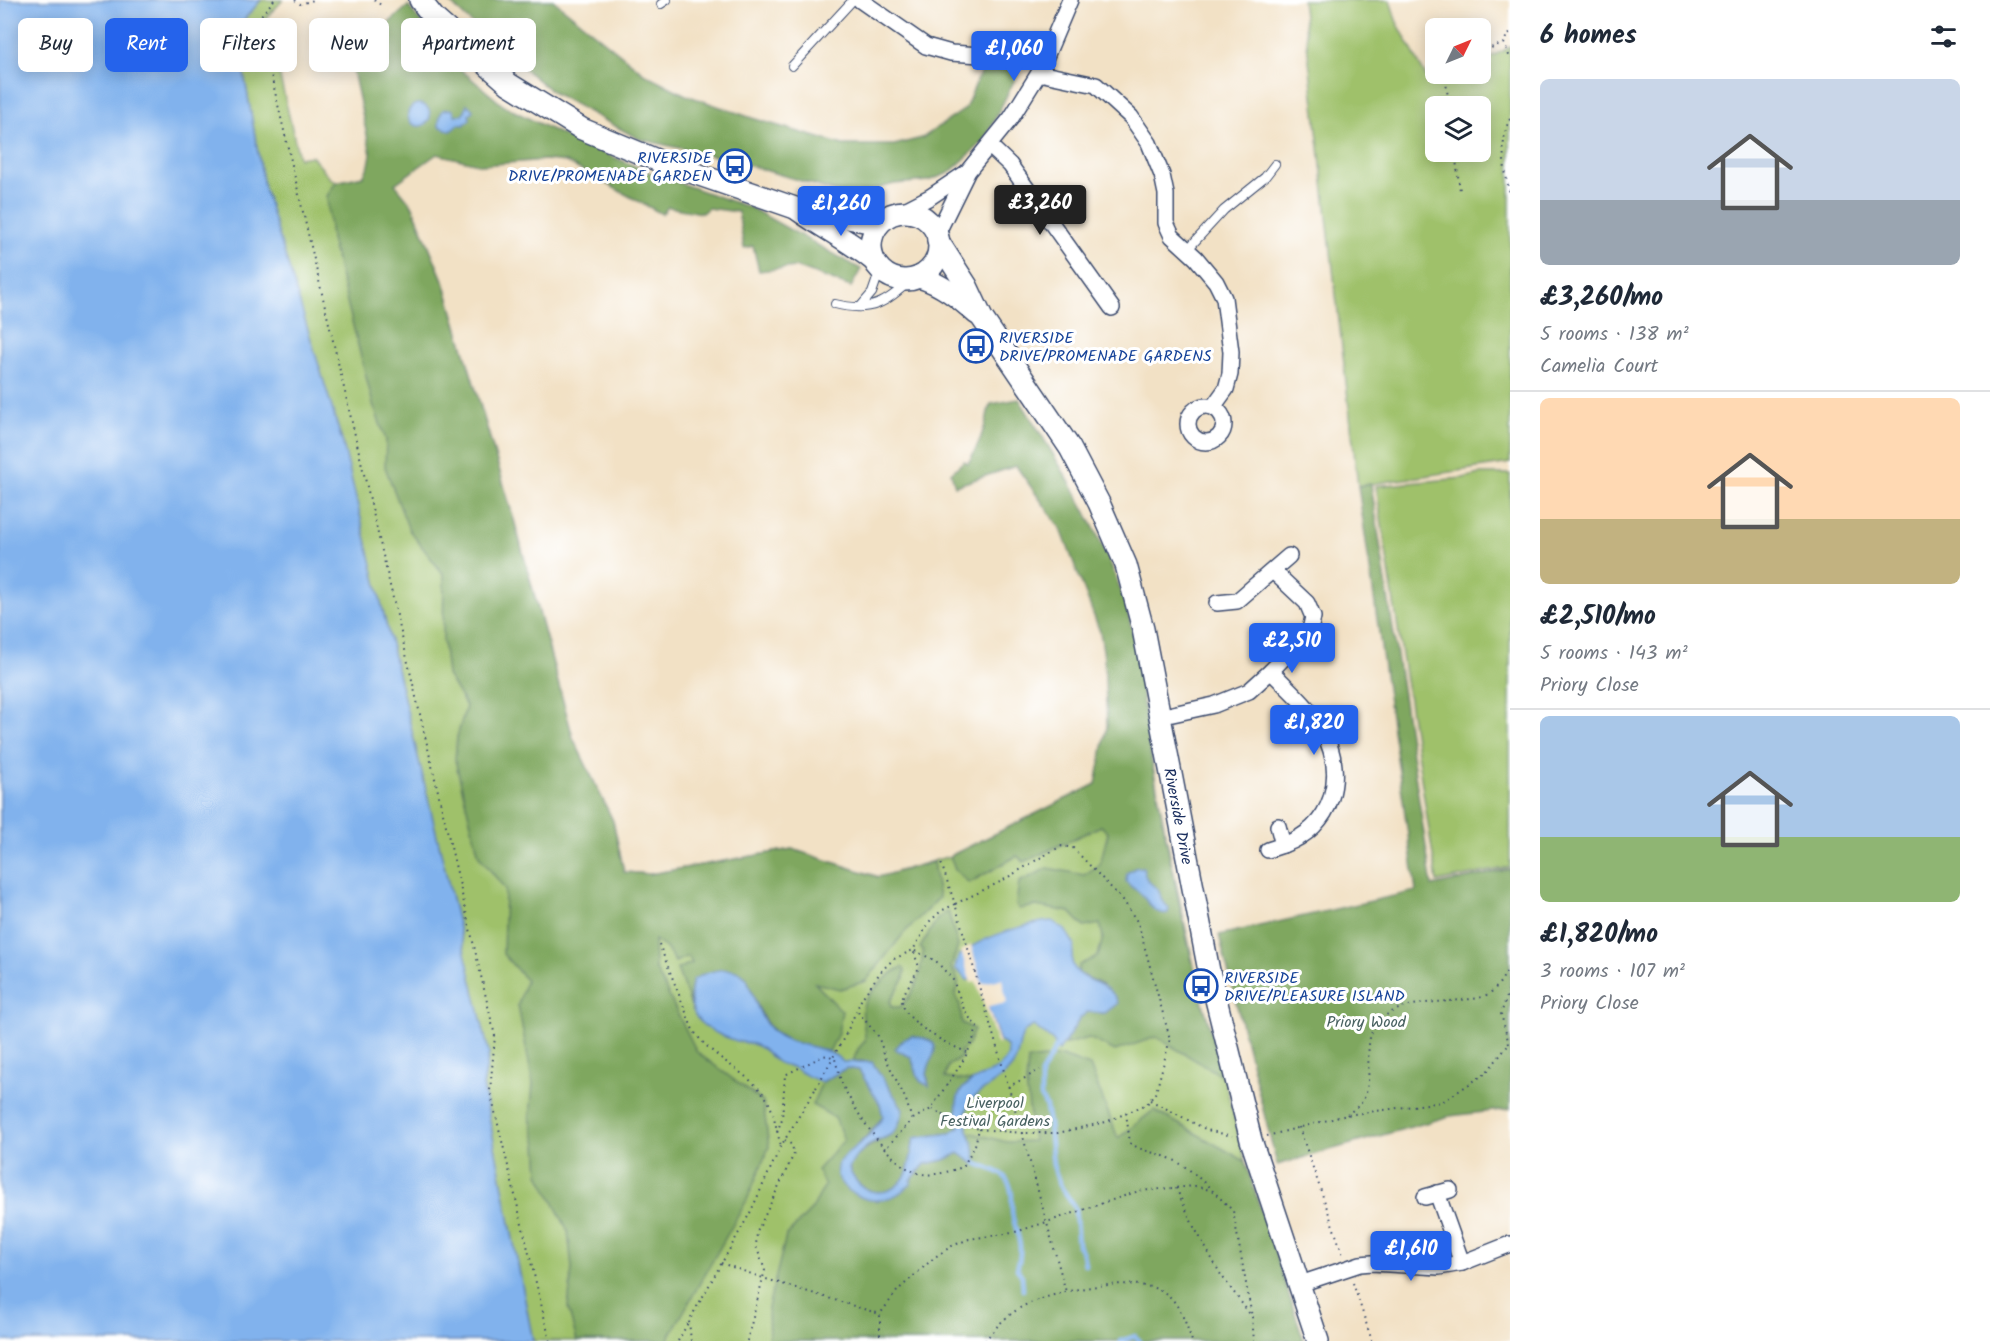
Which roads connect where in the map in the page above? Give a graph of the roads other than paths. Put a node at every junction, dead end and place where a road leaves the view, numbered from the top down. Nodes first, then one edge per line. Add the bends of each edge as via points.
1 (420, 0) edge
2 (853, 0) edge
3 (860, 0) edge
4 (1070, 0) edge
5 (1047, 51) junction
6 (792, 66) dead end
7 (1038, 74) junction
8 (990, 146) junction
9 (1275, 164) dead end
10 (968, 171) junction
11 (798, 209) junction
12 (892, 216) junction
13 (937, 238) junction
14 (1187, 250) junction
15 (877, 265) junction
16 (915, 278) junction
17 (835, 304) dead end
18 (860, 307) junction
19 (1112, 308) dead end
20 (982, 318) junction
21 (1213, 407) dead end
22 (1289, 556) dead end
23 (1273, 571) junction
24 (1217, 603) dead end
25 (1271, 671) junction
26 (1159, 717) junction
27 (1278, 826) dead end
28 (1283, 845) junction
29 (1268, 850) dead end
30 (1437, 1193) dead end
31 (1510, 1244) edge
32 (1462, 1263) junction
33 (1300, 1284) junction
34 (1318, 1341) edge

1 - 11 street via 442,26 509,84 582,129 659,161
2 - 6 lane
3 - 5 street via 926,46 951,53 980,56 1015,50
4 - 5 street
5 - 7 street
7 - 8 street
7 - 14 street via 1096,85 1131,117 1149,143 1162,175 1166,223 1172,236
8 - 10 street
8 - 19 street via 1010,165
9 - 14 lane
10 - 12 street via 930,197
10 - 13 street
11 - 12 street via 855,220
11 - 15 street via 860,249
12 - 13 street via 911,213 922,217 931,224
12 - 15 street via 876,227 872,238
13 - 16 street via 935,262
13 - 20 street, Riverside Drive
14 - 21 street via 1224,298 1230,374 1226,389
15 - 16 street via 889,277
15 - 18 lane via 876,286
16 - 18 lane via 885,302
16 - 20 street, Riverside Drive via 950,291
17 - 18 lane
20 - 26 street, Riverside Drive via 1070,448 1099,503 1126,565 1143,629
22 - 23 street
23 - 24 street via 1237,601
23 - 25 street via 1306,603 1313,624
25 - 26 street via 1249,691 1232,699
25 - 28 street via 1313,716 1323,732 1333,764 1332,794 1321,818 1305,836
26 - 33 street, Riverside Drive via 1209,970 1251,1140
27 - 28 street
28 - 29 street
30 - 32 street
31 - 32 street
32 - 33 street via 1439,1267 1372,1263
33 - 34 street, Riverside Drive

